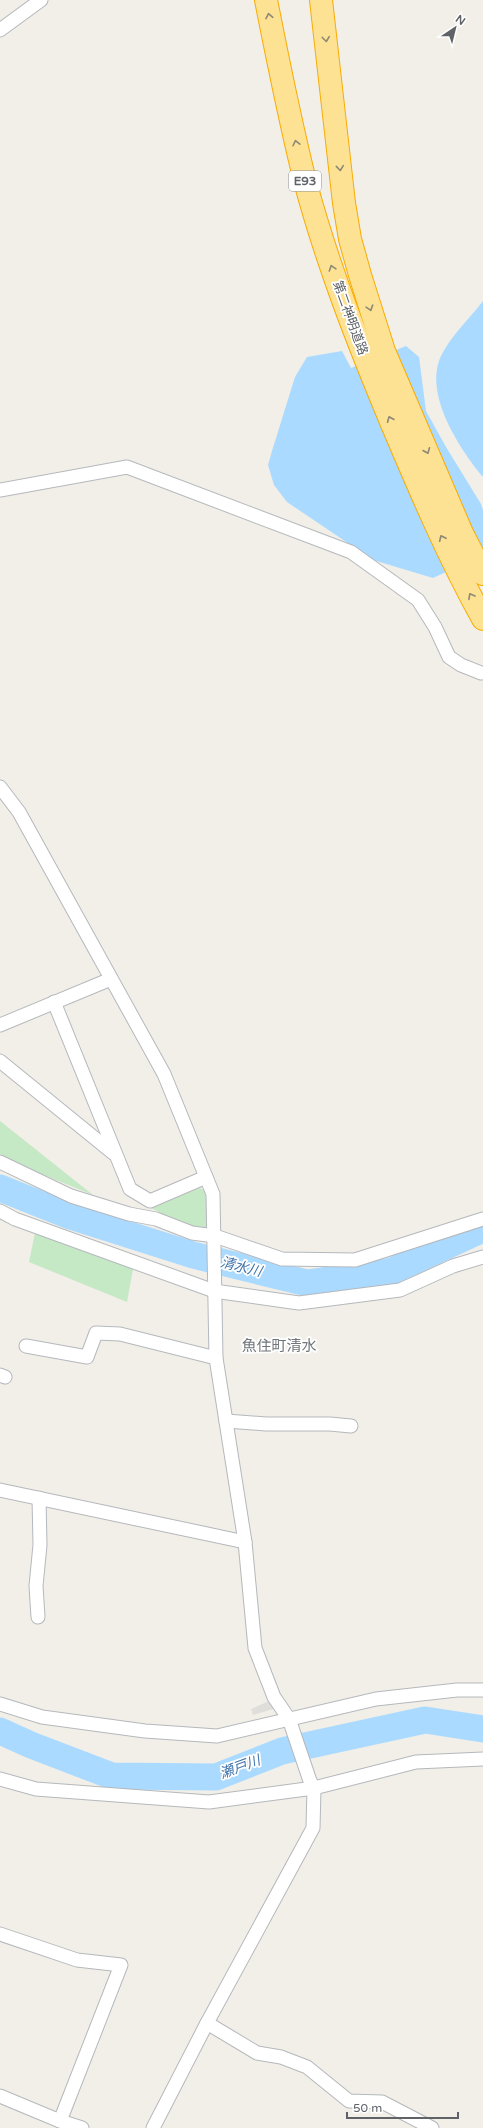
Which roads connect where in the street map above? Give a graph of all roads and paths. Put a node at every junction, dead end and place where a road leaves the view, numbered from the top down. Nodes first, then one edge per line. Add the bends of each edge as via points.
1 (41, 0) edge
2 (266, 0) edge
3 (322, 0) edge
4 (0, 30) edge
5 (0, 490) edge
6 (480, 569) edge
7 (483, 619) edge
8 (481, 674) dead end
9 (0, 787) edge
10 (111, 979) junction
11 (54, 1002) junction
12 (0, 1025) edge
13 (0, 1061) edge
14 (115, 1154) junction
15 (0, 1162) edge
16 (206, 1177) junction
17 (0, 1211) edge
18 (483, 1219) edge
19 (215, 1236) junction
20 (483, 1257) edge
21 (214, 1291) junction
22 (26, 1346) dead end
23 (216, 1358) junction
24 (226, 1421) junction
25 (350, 1426) dead end
26 (0, 1490) edge
27 (39, 1498) junction
28 (245, 1542) junction
29 (38, 1617) dead end
30 (483, 1690) edge
31 (0, 1704) edge
32 (291, 1724) junction
33 (483, 1759) edge
34 (0, 1778) edge
35 (312, 1785) junction
36 (0, 1934) edge
37 (207, 2023) junction
38 (0, 2096) edge
39 (60, 2121) junction
40 (82, 2128) edge
41 (153, 2128) edge
42 (432, 2128) edge

1 - 4 street
7 -> 2 highway, 第二神明道路 / E93 via 458,574 423,498 342,298 306,182 281,79
3 -> 6 highway, 第二神明道路 via 350,239 384,351
5 - 8 street via 127,467 351,552 418,600 435,627 449,657
9 - 10 street via 19,812
10 - 11 street
10 - 16 street via 164,1074
11 - 12 street
11 - 14 street
13 - 14 street
14 - 16 street via 130,1189 150,1201
15 - 19 street via 71,1196 129,1214 156,1219 192,1233
16 - 19 street via 213,1194
17 - 21 street via 15,1219
18 - 19 street via 355,1260 282,1259
19 - 21 street
20 - 21 street via 453,1266 400,1290 299,1303
21 - 23 street
22 - 23 street via 87,1357 96,1333 120,1334
23 - 24 street
24 - 25 street
24 - 28 street
26 - 27 street
27 - 28 street
27 - 29 street via 40,1545 36,1586
28 - 32 street via 255,1648 274,1697
30 - 32 street via 457,1690 376,1699
31 - 32 street via 50,1718 145,1731 217,1736
32 - 35 street
33 - 35 street via 416,1762
34 - 35 street via 36,1789 209,1802
35 - 37 street via 313,1828
36 - 39 street via 77,1960 121,1965
37 - 41 street
37 - 42 street via 257,2053 281,2057 307,2067 349,2101 382,2102
38 - 39 street
39 - 40 street

